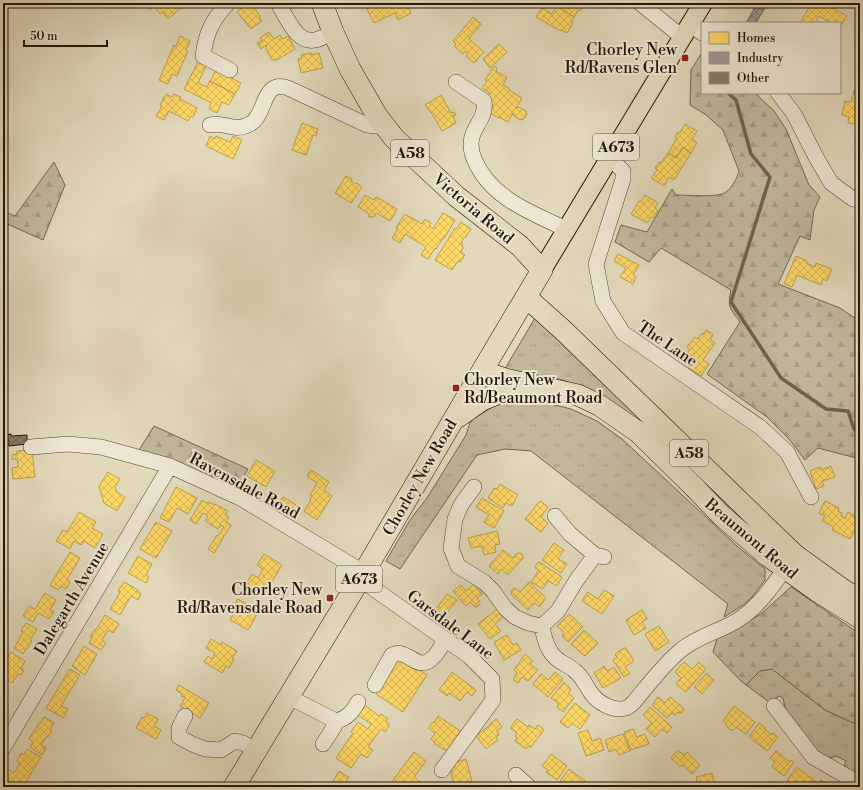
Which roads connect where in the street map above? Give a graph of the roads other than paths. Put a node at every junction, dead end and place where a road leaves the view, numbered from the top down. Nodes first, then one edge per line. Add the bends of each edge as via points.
1 (228, 3) edge
2 (322, 3) edge
3 (640, 3) edge
4 (703, 3) edge
5 (280, 7) edge
6 (691, 31) edge
7 (333, 32) junction
8 (230, 70) dead end
9 (456, 82) dead end
10 (779, 94) edge
11 (210, 125) dead end
12 (385, 127) junction
13 (610, 158) junction
14 (860, 200) edge
15 (566, 229) junction
16 (542, 270) junction
17 (526, 297) junction
18 (482, 371) junction
19 (531, 385) junction
20 (452, 422) junction
21 (31, 447) dead end
22 (170, 466) junction
23 (474, 487) dead end
24 (811, 496) dead end
25 (555, 516) dead end
26 (790, 562) junction
27 (361, 575) junction
28 (860, 599) edge
29 (860, 618) edge
30 (542, 626) junction
31 (446, 640) junction
32 (375, 685) dead end
33 (289, 697) junction
34 (358, 702) dead end
35 (774, 706) dead end
36 (185, 716) dead end
37 (336, 721) junction
38 (323, 744) dead end
39 (3, 748) edge
40 (256, 750) junction
41 (442, 770) dead end
42 (516, 775) dead end
43 (860, 784) edge
44 (234, 787) edge
45 (529, 787) edge

1 - 8 street via 210,27 203,56
2 - 7 highway, Victoria Road / A58
3 - 6 street
4 - 6 main road, Chorley New Road / A673
5 - 7 street via 302,38 313,40
6 - 13 main road, Chorley New Road / A673
7 - 12 highway, Victoria Road / A58 via 350,69
9 - 15 street via 484,101 484,114 474,131 471,152 487,181 501,195
10 - 14 street via 794,114 831,184 853,199
11 - 12 street via 238,128 252,123 269,93 278,86 288,88 366,125
12 - 16 highway, Victoria Road / A58 via 456,196 520,246
13 - 15 main road, Chorley New Road / A673
13 - 24 street, The Lane via 622,171 623,179 596,264 603,301 623,333 760,427 787,452
15 - 16 main road, Chorley New Road / A673
16 - 17 highway, Chorley New Road / A673
17 - 18 highway, Chorley New Road / A673
17 - 26 highway, Beaumont Road / A58 via 764,525
18 - 19 highway, Beaumont Road / A58
18 - 20 highway, Chorley New Road / A673
19 - 20 highway, A58 via 482,400
19 - 26 highway, Beaumont Road / A58 via 578,394 599,405 638,432 750,542
20 - 27 highway, Chorley New Road / A673
21 - 22 street, Ravensdale Road via 68,444 101,447
22 - 27 street, Ravensdale Road via 242,499
22 - 39 street, Dalegarth Avenue
23 - 30 street via 455,518 451,548 455,565 484,582 493,590 504,608 515,617
25 - 30 street via 570,534 596,553 558,611
26 - 28 highway, Beaumont Road / A58
26 - 29 highway, Beaumont Road / A58 via 817,591
26 - 30 street via 748,613 682,649 626,708 615,708 597,701 575,670 557,659 549,650
27 - 31 street, Garsdale Lane
27 - 33 highway, Chorley New Road / A673
31 - 32 street via 434,657 426,663 417,662 401,653 392,655
31 - 41 street, Garsdale Lane via 469,656 492,679 494,700
33 - 37 street
33 - 40 highway, Chorley New Road / A673
34 - 37 street via 348,716
35 - 43 street via 813,758
36 - 40 street via 179,728 179,736 192,744 205,749 221,750 235,741 243,742
37 - 38 street
40 - 44 highway, Chorley New Road / A673
42 - 45 street

